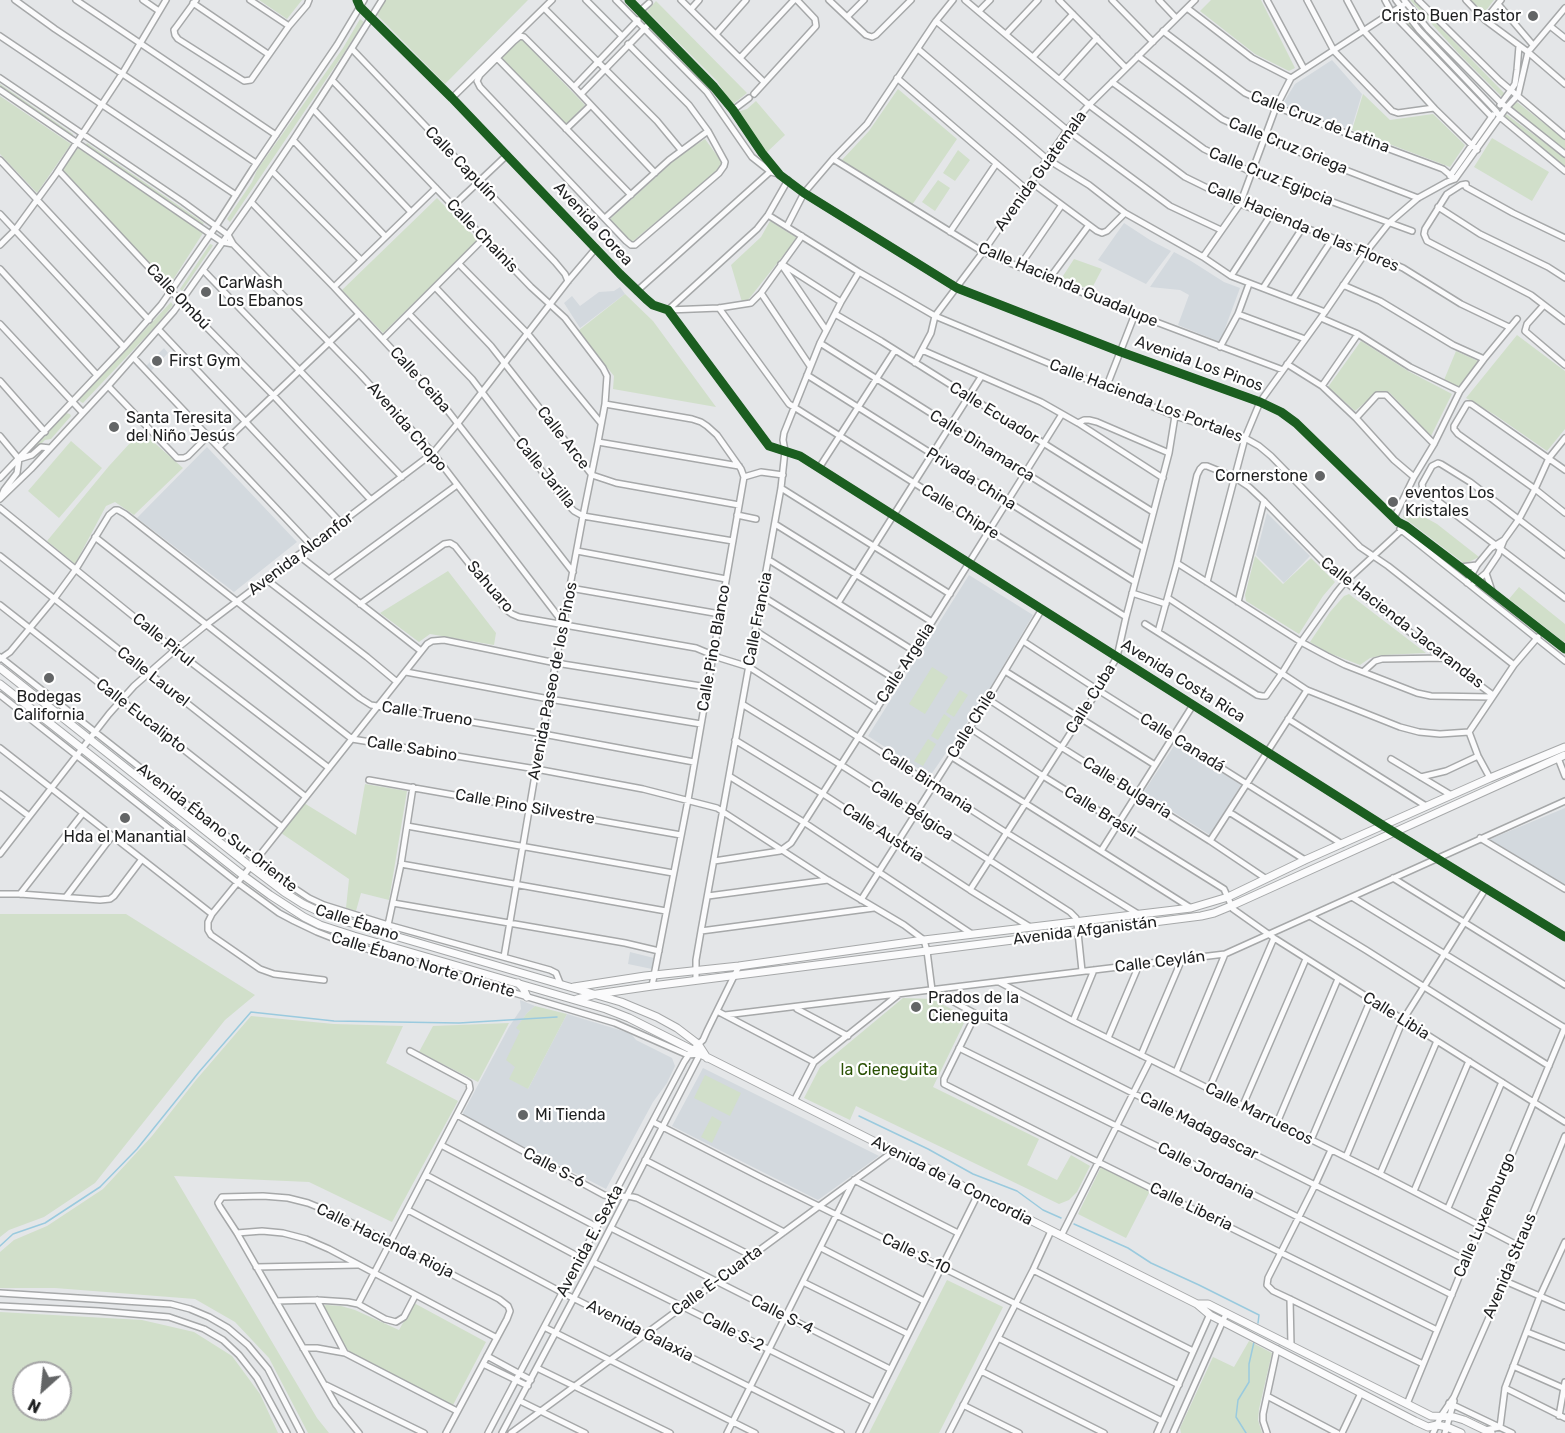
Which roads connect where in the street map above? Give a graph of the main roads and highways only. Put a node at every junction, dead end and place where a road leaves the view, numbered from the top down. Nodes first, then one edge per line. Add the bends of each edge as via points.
1 (0, 668) edge
2 (0, 684) edge
3 (1565, 747) edge
4 (1562, 756) edge
5 (483, 973) junction
6 (480, 983) road end
7 (518, 983) junction
8 (574, 987) junction
9 (597, 994) junction
10 (527, 997) road end
11 (574, 999) junction
12 (697, 1049) junction
13 (1197, 1304) junction
14 (1433, 1429) edge
15 (1445, 1431) edge
16 (1488, 1431) edge
17 (1461, 1433) edge

1 - 8 main road, Calle Ébano via 303,904 357,926 440,944
2 - 5 main road, Calle Ébano via 79,752 287,907 354,936
3 - 8 main road, Avenida Afganistán via 1228,897 1191,908
4 - 9 main road, Avenida Afganistán via 1214,913
5 - 6 main road
5 - 7 main road, Calle Ébano
7 - 10 main road
7 - 11 main road, Calle Ébano
8 - 9 main road, Calle Ébano
9 - 11 main road, Avenida Afganistán
9 - 12 main road, Calle Ébano via 629,1004 677,1028
11 - 12 main road, Calle Ébano via 629,1018
12 - 13 main road, Avenida de la Concordia via 707,1058
13 - 14 main road, Avenida de la Concordia via 1223,1322
13 - 16 main road, Avenida de la Concordia via 1208,1304 1431,1416 1450,1416
14 - 15 main road, Avenida de la Concordia
15 - 17 main road, Avenida de la Concordia

